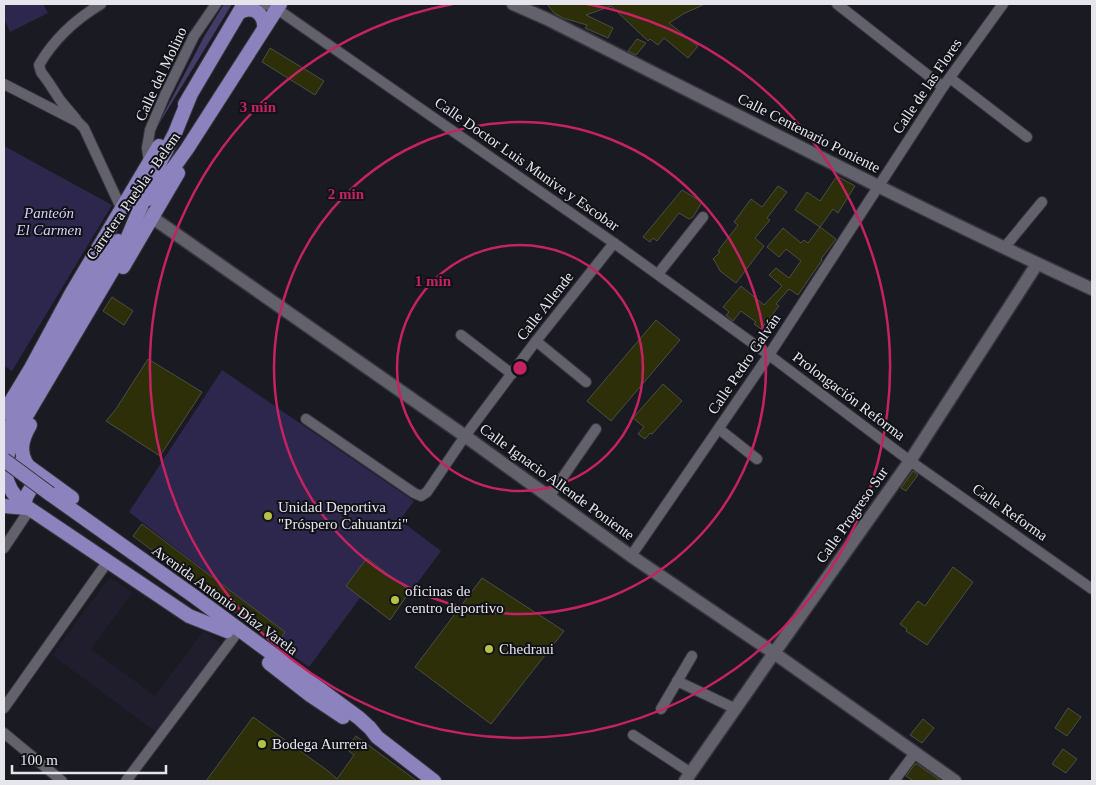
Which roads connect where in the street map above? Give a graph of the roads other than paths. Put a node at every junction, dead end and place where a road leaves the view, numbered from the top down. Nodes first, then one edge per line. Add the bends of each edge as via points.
1 (101, 4) edge
2 (216, 4) edge
3 (513, 4) edge
4 (836, 4) edge
5 (1003, 4) edge
6 (274, 5) edge
7 (242, 8) edge
8 (264, 28) junction
9 (950, 78) junction
10 (4, 84) edge
11 (943, 87) junction
12 (190, 96) junction
13 (78, 122) junction
14 (1027, 137) dead end
15 (187, 148) junction
16 (149, 163) junction
17 (879, 186) junction
18 (1042, 202) dead end
19 (140, 209) junction
20 (122, 210) junction
21 (153, 217) junction
22 (704, 217) dead end
23 (614, 243) junction
24 (1004, 248) junction
25 (1037, 264) junction
26 (658, 274) junction
27 (1092, 289) edge
28 (461, 335) dead end
29 (536, 342) junction
30 (770, 354) junction
31 (512, 374) junction
32 (586, 382) dead end
33 (6, 407) edge
34 (306, 419) dead end
35 (596, 429) dead end
36 (719, 429) junction
37 (465, 436) junction
38 (24, 437) junction
39 (5, 455) edge
40 (757, 459) dead end
41 (910, 461) junction
42 (28, 466) junction
43 (44, 478) junction
44 (549, 497) junction
45 (48, 498) junction
46 (4, 506) edge
47 (27, 507) junction
48 (4, 548) edge
49 (631, 556) junction
50 (108, 561) junction
51 (1092, 589) edge
52 (195, 597) junction
53 (231, 634) junction
54 (774, 653) junction
55 (692, 656) dead end
56 (677, 681) junction
57 (4, 708) edge
58 (661, 709) dead end
59 (736, 709) junction
60 (4, 733) edge
61 (633, 734) dead end
62 (377, 737) junction
63 (915, 753) junction
64 (688, 777) edge
65 (62, 781) edge
66 (126, 781) edge
67 (434, 781) edge
68 (894, 781) edge
69 (955, 781) edge

1 - 13 street via 64,32 39,65
2 - 16 street, Calle del Molino via 194,36 150,130
3 - 17 street, Calle Centenario Poniente
4 - 11 street
5 - 9 street, Calle de las Flores
6 - 8 main road, Carretera Puebla - Belem
6 - 23 street, Calle Doctor Luis Munive y Escobar
7 - 8 main road via 258,12 264,19
7 - 12 main road, Carretera Puebla - Belem
8 - 15 main road, Carretera Puebla - Belem
9 - 11 street, Calle de las Flores
9 - 14 street
10 - 13 street
11 - 17 street, Calle de las Flores
12 - 16 main road, Carretera Puebla - Belem
12 - 19 main road
13 - 20 street via 89,136
15 - 19 main road, Carretera Puebla - Belem
15 - 21 main road via 180,170
16 - 20 main road, Carretera Puebla - Belem
17 - 24 street, Calle Centenario Poniente
17 - 30 street, Calle Pedro Galván
18 - 24 street
19 - 21 street, Calle Ignacio Allende Poniente
19 - 39 main road via 112,271
20 - 33 main road, Carretera Puebla - Belem
21 - 37 street, Calle Ignacio Allende Poniente
21 - 38 main road
22 - 26 street
23 - 26 street, Calle Doctor Luis Munive y Escobar
23 - 29 street, Calle Allende
24 - 25 street, Calle Centenario Poniente
25 - 27 street, Calle Centenario Poniente
25 - 41 street, Calle Progreso Sur
26 - 30 street, Calle Doctor Luis Munive y Escobar
28 - 31 street
29 - 31 street, Calle Allende
29 - 32 street
30 - 36 street, Calle Pedro Galván
30 - 41 street, Prolongación Reforma
31 - 37 street, Calle Allende
34 - 37 street, Calle Allende via 421,496
35 - 44 street
36 - 40 street
36 - 49 street, Calle Pedro Galván
37 - 44 street, Calle Ignacio Allende Poniente
38 - 39 main road
38 - 42 main road via 22,453
39 - 42 main road
39 - 45 main road
39 - 47 main road via 6,479 13,494
41 - 51 street, Calle Reforma
41 - 54 street, Calle Progreso Sur
42 - 43 main road
43 - 47 main road via 31,488 25,499
43 - 52 main road via 170,569
44 - 49 street, Calle Ignacio Allende Poniente
45 - 52 main road, Avenida Antonio Díaz Varela
45 - 53 main road, Avenida Antonio Díaz Varela
46 - 47 main road
47 - 48 street
47 - 50 main road
49 - 54 street, Calle Ignacio Allende Poniente
50 - 53 main road via 190,616
50 - 57 street
52 - 62 main road, Avenida Antonio Díaz Varela via 359,718
53 - 62 main road, Avenida Antonio Díaz Varela via 310,695
53 - 66 street
54 - 59 street, Calle Progreso Sur
54 - 63 street, Calle Ignacio Allende Poniente
55 - 56 street
56 - 58 street
56 - 59 street
59 - 64 street, Calle Progreso Sur
60 - 65 street
61 - 64 street
62 - 67 main road, Avenida Antonio Díaz Varela
63 - 68 street
63 - 69 street, Calle Ignacio Allende Poniente

